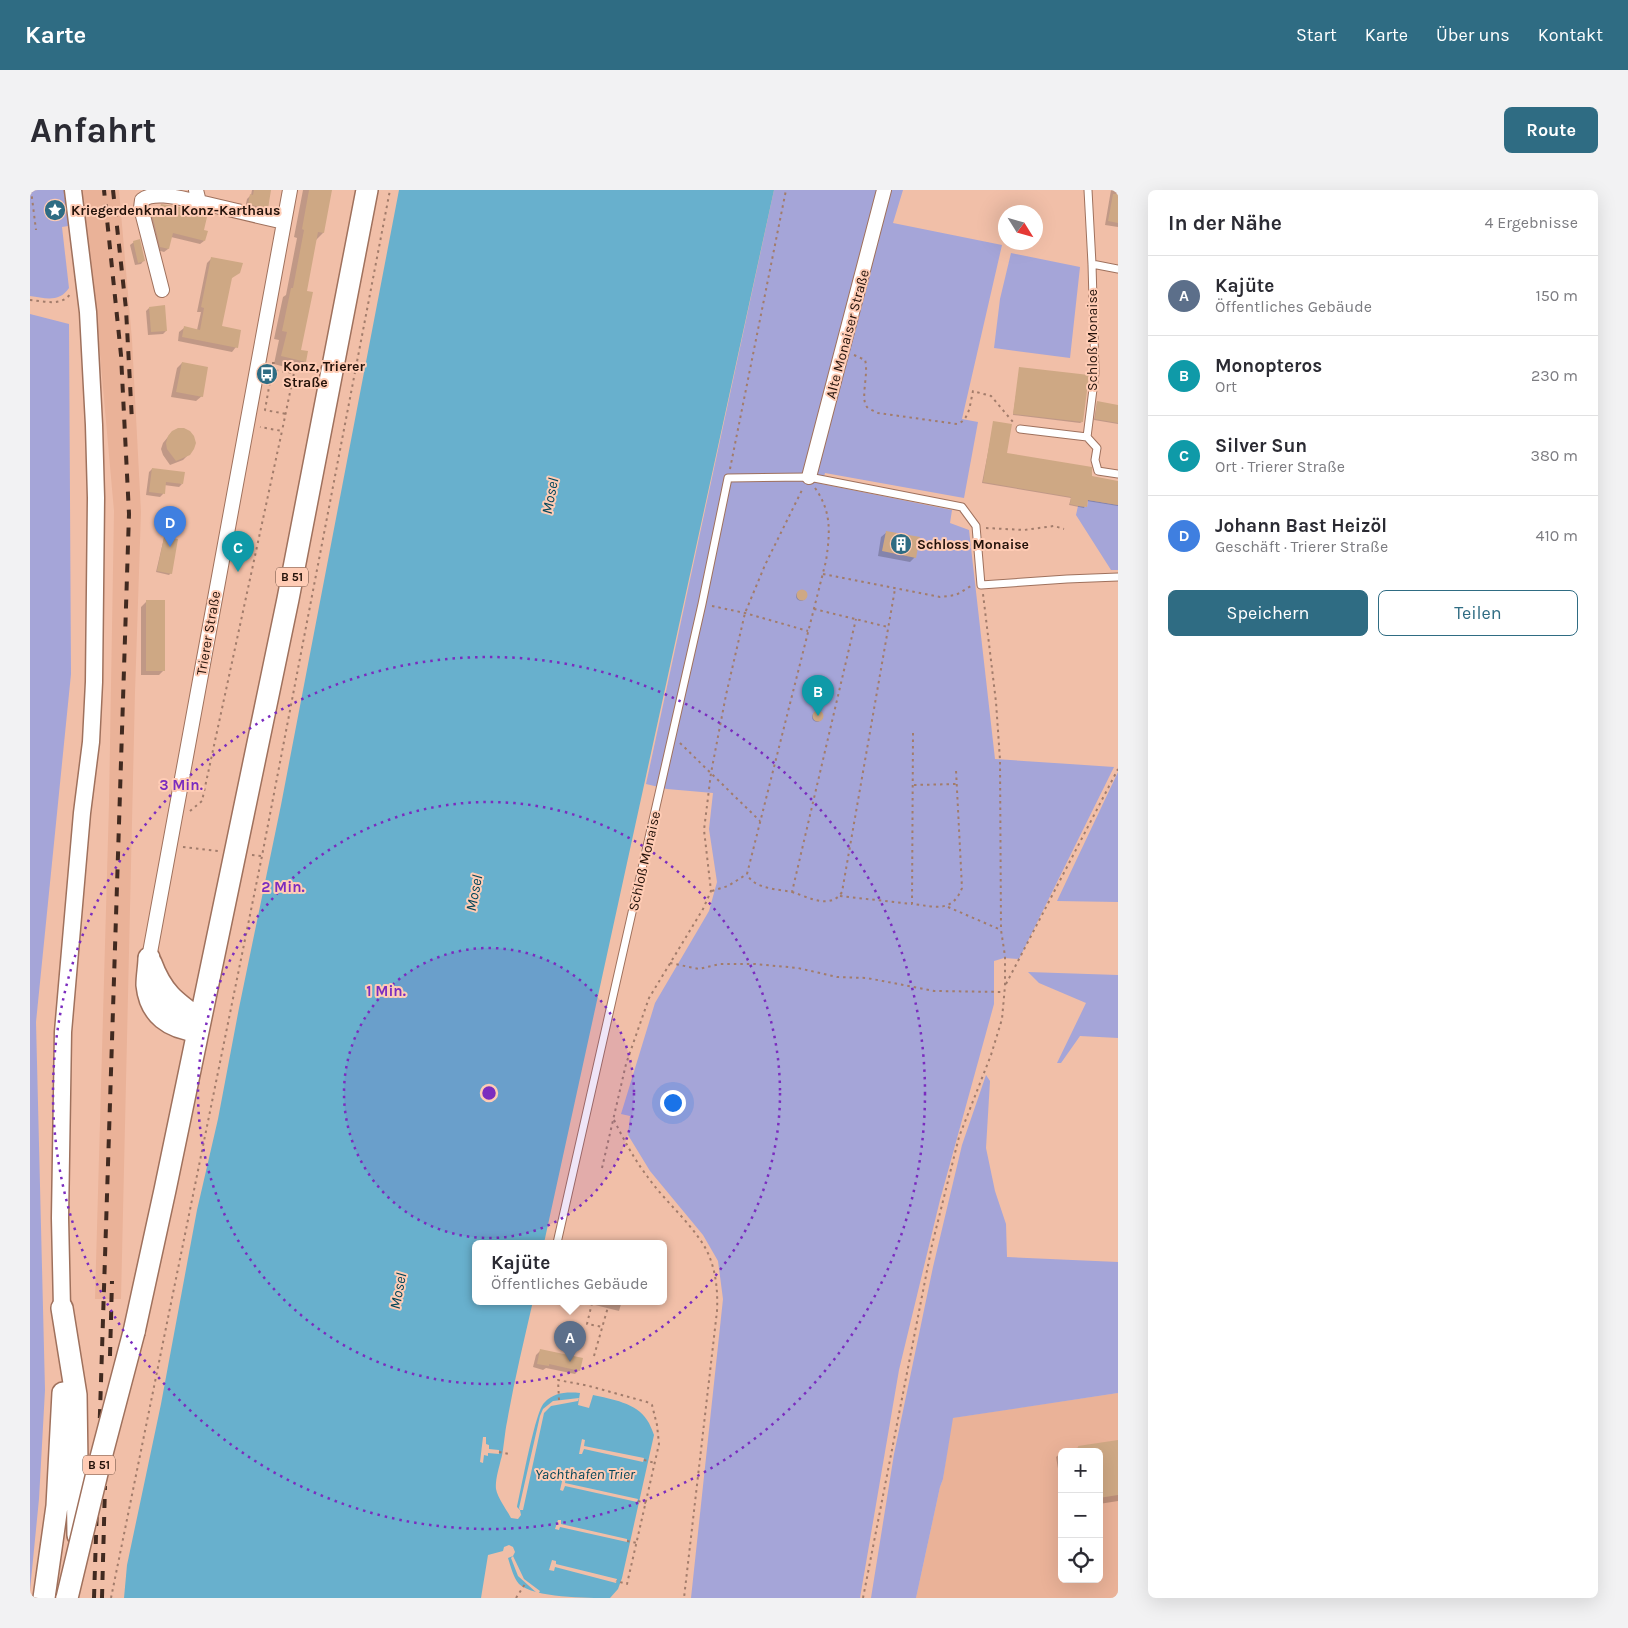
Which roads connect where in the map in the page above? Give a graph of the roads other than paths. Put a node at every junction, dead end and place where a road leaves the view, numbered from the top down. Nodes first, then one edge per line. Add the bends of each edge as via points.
1 (73, 190) edge
2 (290, 190) edge
3 (367, 190) edge
4 (884, 190) edge
5 (1088, 190) edge
6 (198, 196) edge
7 (284, 222) junction
8 (1092, 264) junction
9 (1118, 269) edge
10 (162, 290) dead end
11 (1020, 429) road end
12 (1087, 437) junction
13 (1118, 474) edge
14 (809, 477) junction
15 (1118, 577) edge
16 (149, 958) junction
17 (212, 963) junction
18 (168, 993) junction
19 (199, 1025) junction
20 (558, 1240) edge
21 (62, 1308) junction
22 (44, 1598) edge
23 (67, 1598) edge
24 (76, 1598) edge

1 - 21 street via 88,322 96,498 91,742 63,1032
2 - 7 street, Trierer Straße
3 - 17 main road, B 51 via 290,589
4 - 14 street, Alte Monaiser Straße
5 - 8 lane, Schloß Monaise
6 - 7 street
6 - 10 street via 152,194 142,200 141,208
7 - 16 street, Trierer Straße
8 - 9 lane
8 - 12 lane, Schloß Monaise via 1095,372
11 - 12 lane
12 - 13 lane via 1096,448 1098,471
14 - 15 lane via 962,507 976,526 981,582
14 - 20 lane, Schloß Monaise via 728,478
16 - 18 main road
16 - 19 main road via 147,985 151,1003 166,1022 186,1029
17 - 18 main road via 188,992 179,995
17 - 19 main road, B 51
18 - 19 main road
19 - 23 main road, B 51, bridge via 134,1332
21 - 22 main road via 64,1387 61,1450
21 - 24 main road via 76,1395

